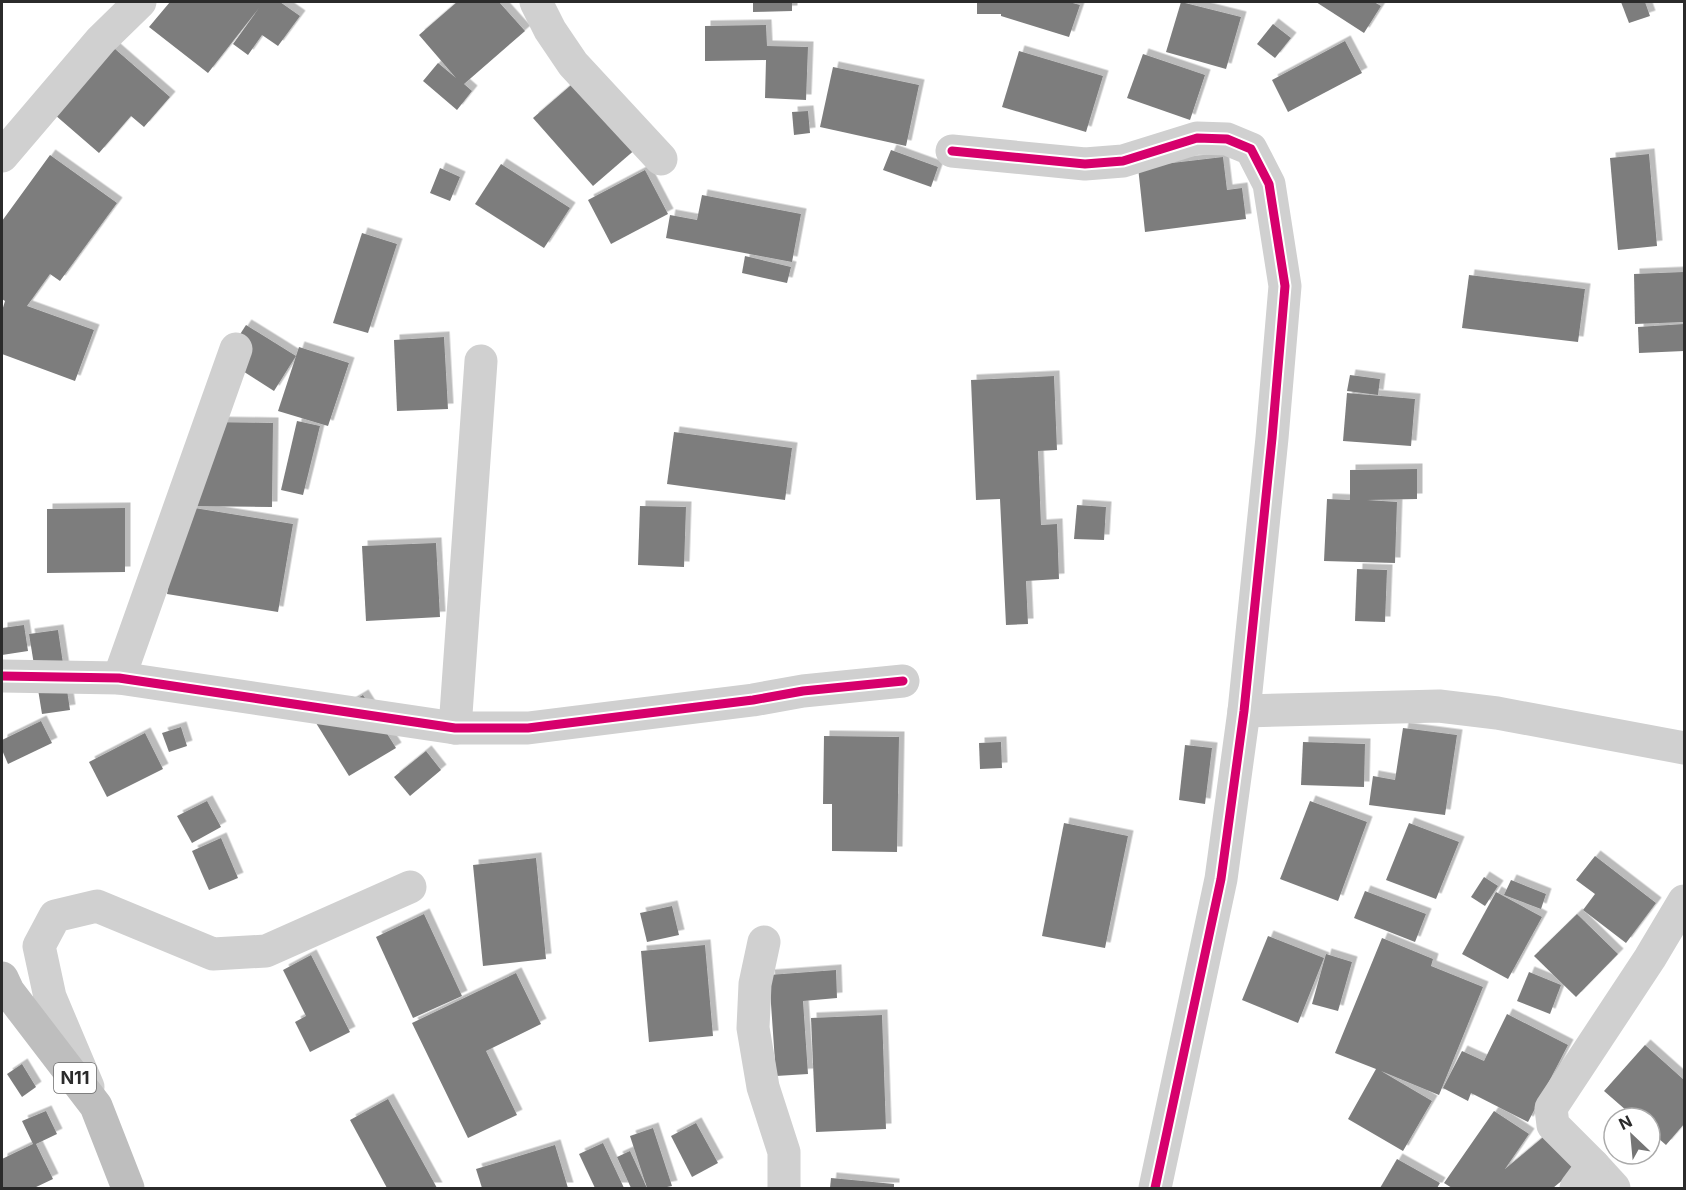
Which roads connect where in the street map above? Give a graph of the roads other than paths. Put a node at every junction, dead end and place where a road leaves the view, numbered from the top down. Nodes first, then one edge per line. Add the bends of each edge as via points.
1 (140, 2) edge
2 (536, 2) edge
3 (952, 151) dead end
4 (2, 156) edge
5 (661, 159) dead end
6 (236, 349) dead end
7 (481, 361) dead end
8 (2, 676) edge
9 (119, 678) junction
10 (903, 681) dead end
11 (1244, 711) junction
12 (455, 728) junction
13 (1684, 748) edge
14 (410, 887) dead end
15 (1684, 901) edge
16 (764, 942) dead end
17 (4, 988) edge
18 (96, 1106) junction
19 (1594, 1181) edge
20 (128, 1188) edge
21 (784, 1188) edge
22 (1155, 1188) edge

1 - 4 street via 100,40
2 - 5 street via 573,64
3 - 11 street via 1085,164 1123,161 1197,138 1227,139 1251,149 1269,184 1285,286
6 - 9 street
7 - 12 street
8 - 9 street
9 - 12 street
10 - 12 street via 528,728
11 - 13 street via 1439,706
11 - 22 street via 1221,879
14 - 18 street via 266,951 213,954 97,906 55,916 39,946 50,997
15 - 19 street via 1551,1108 1553,1125
16 - 21 street via 755,984 753,1028 763,1087 784,1152
17 - 18 highway, N11
18 - 20 highway, N11

